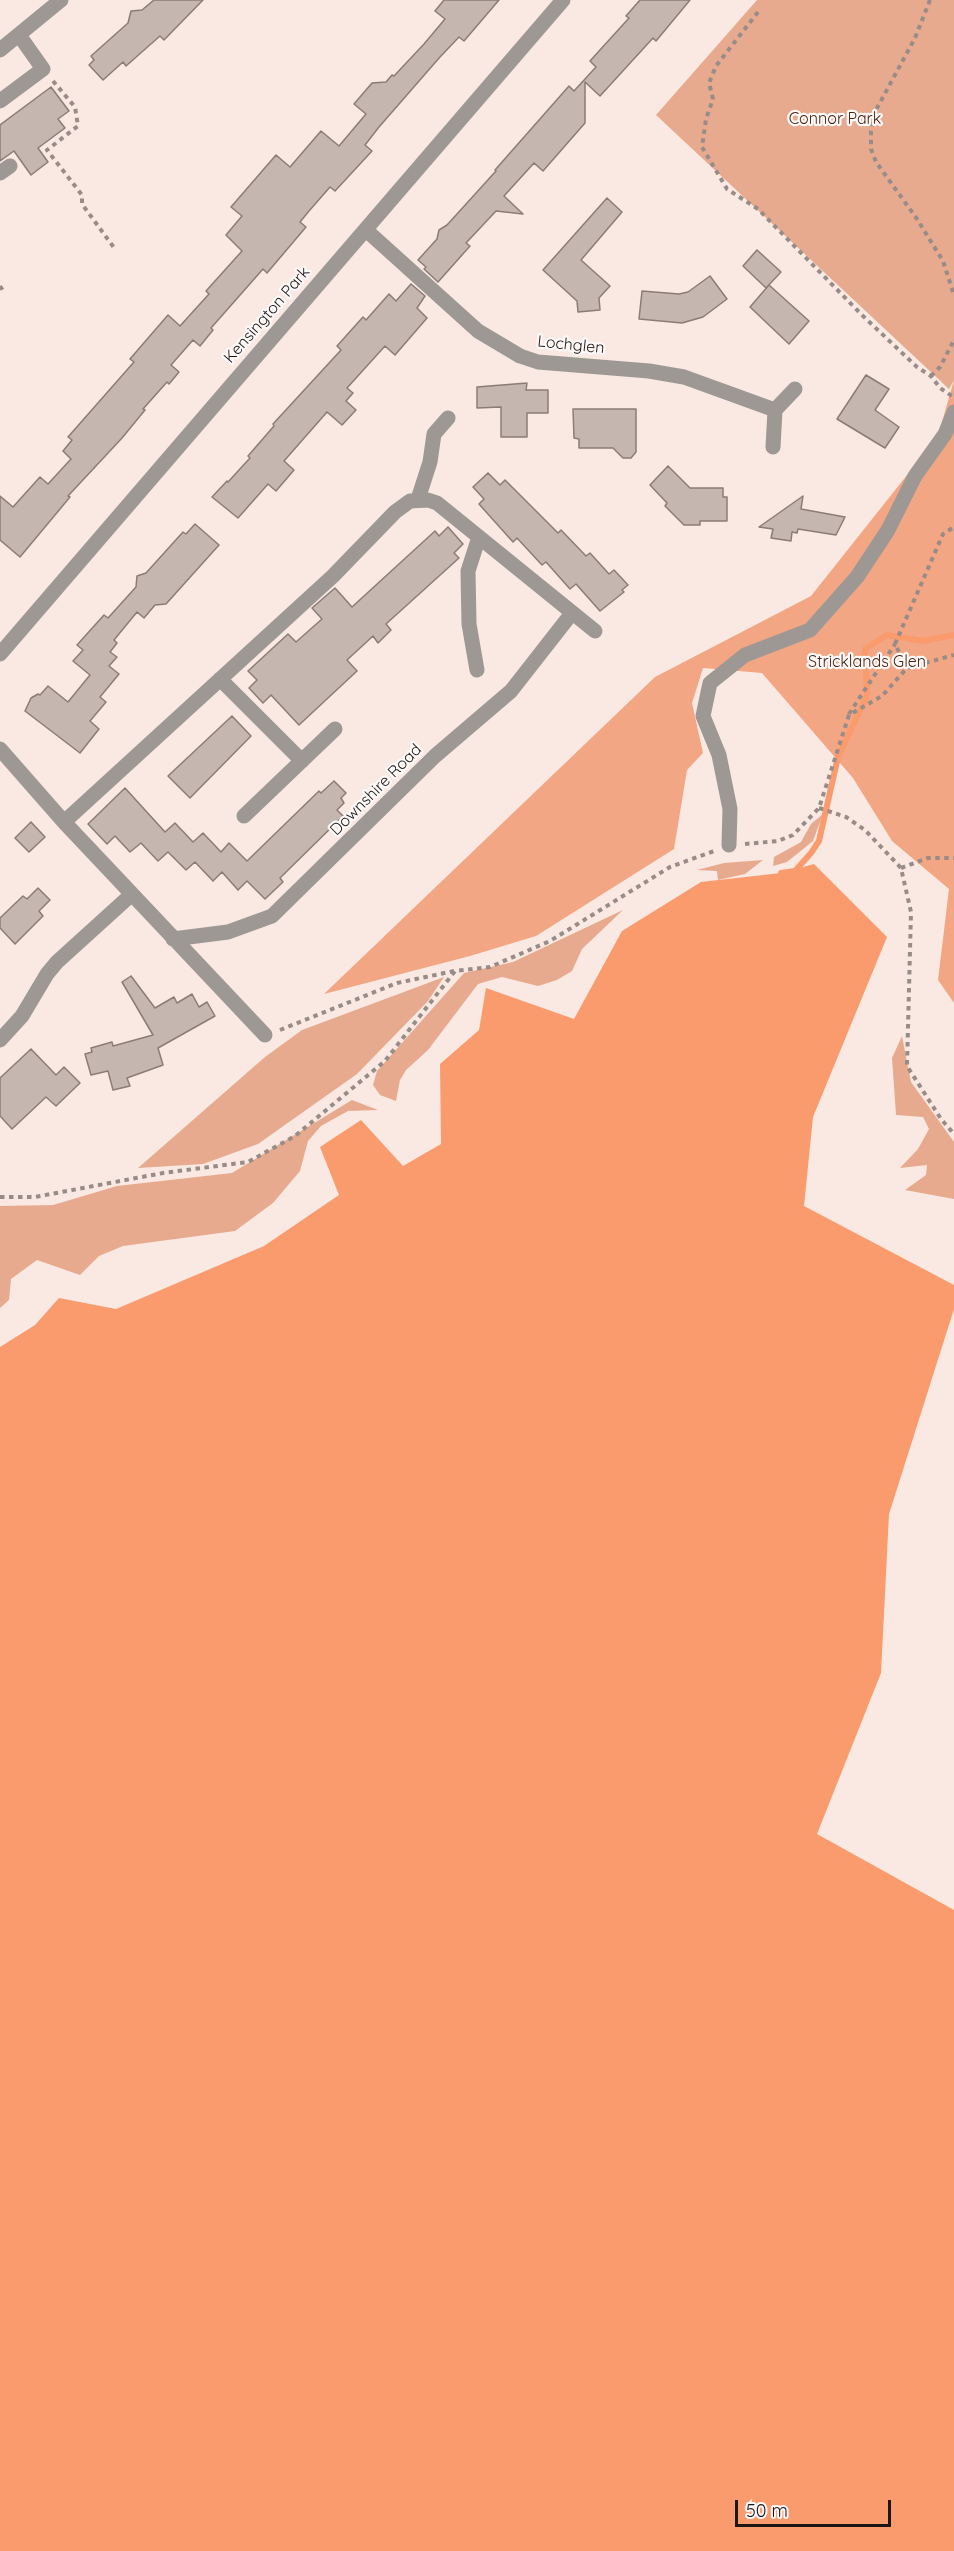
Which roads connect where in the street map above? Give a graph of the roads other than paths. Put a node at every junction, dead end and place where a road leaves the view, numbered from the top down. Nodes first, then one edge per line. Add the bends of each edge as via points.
1 (61, 0) edge
2 (563, 0) edge
3 (19, 35) junction
4 (0, 50) edge
5 (0, 101) edge
6 (366, 230) junction
7 (795, 389) dead end
8 (775, 410) junction
9 (954, 412) edge
10 (448, 418) dead end
11 (773, 447) dead end
12 (418, 499) junction
13 (478, 537) junction
14 (572, 613) junction
15 (594, 632) dead end
16 (0, 654) edge
17 (477, 670) dead end
18 (220, 679) junction
19 (335, 729) dead end
20 (0, 749) edge
21 (302, 761) junction
22 (244, 816) dead end
23 (64, 822) junction
24 (729, 845) road end
25 (132, 894) junction
26 (173, 939) junction
27 (265, 1035) road end
28 (0, 1040) edge

1 - 3 street
2 - 6 street, Kensington Park
3 - 4 street
3 - 5 street via 43,69
6 - 8 street, Lochglen via 478,331 520,356 545,363 667,374
6 - 16 street, Kensington Park
7 - 8 street
8 - 11 street
9 - 24 street via 945,434 915,476 888,530 857,577 810,630 746,655 710,683 703,716 718,755 730,809
10 - 12 street via 434,434
12 - 13 street via 437,503
12 - 18 street via 395,512 333,576
13 - 14 street
13 - 17 street via 468,571 469,624
14 - 15 street
14 - 26 street, Downshire Road via 510,691 435,756 272,916 228,932
18 - 21 street
18 - 23 street
19 - 21 street
20 - 23 street
21 - 22 street
23 - 25 street
25 - 26 street
25 - 28 street via 57,962 22,1016
26 - 27 street

